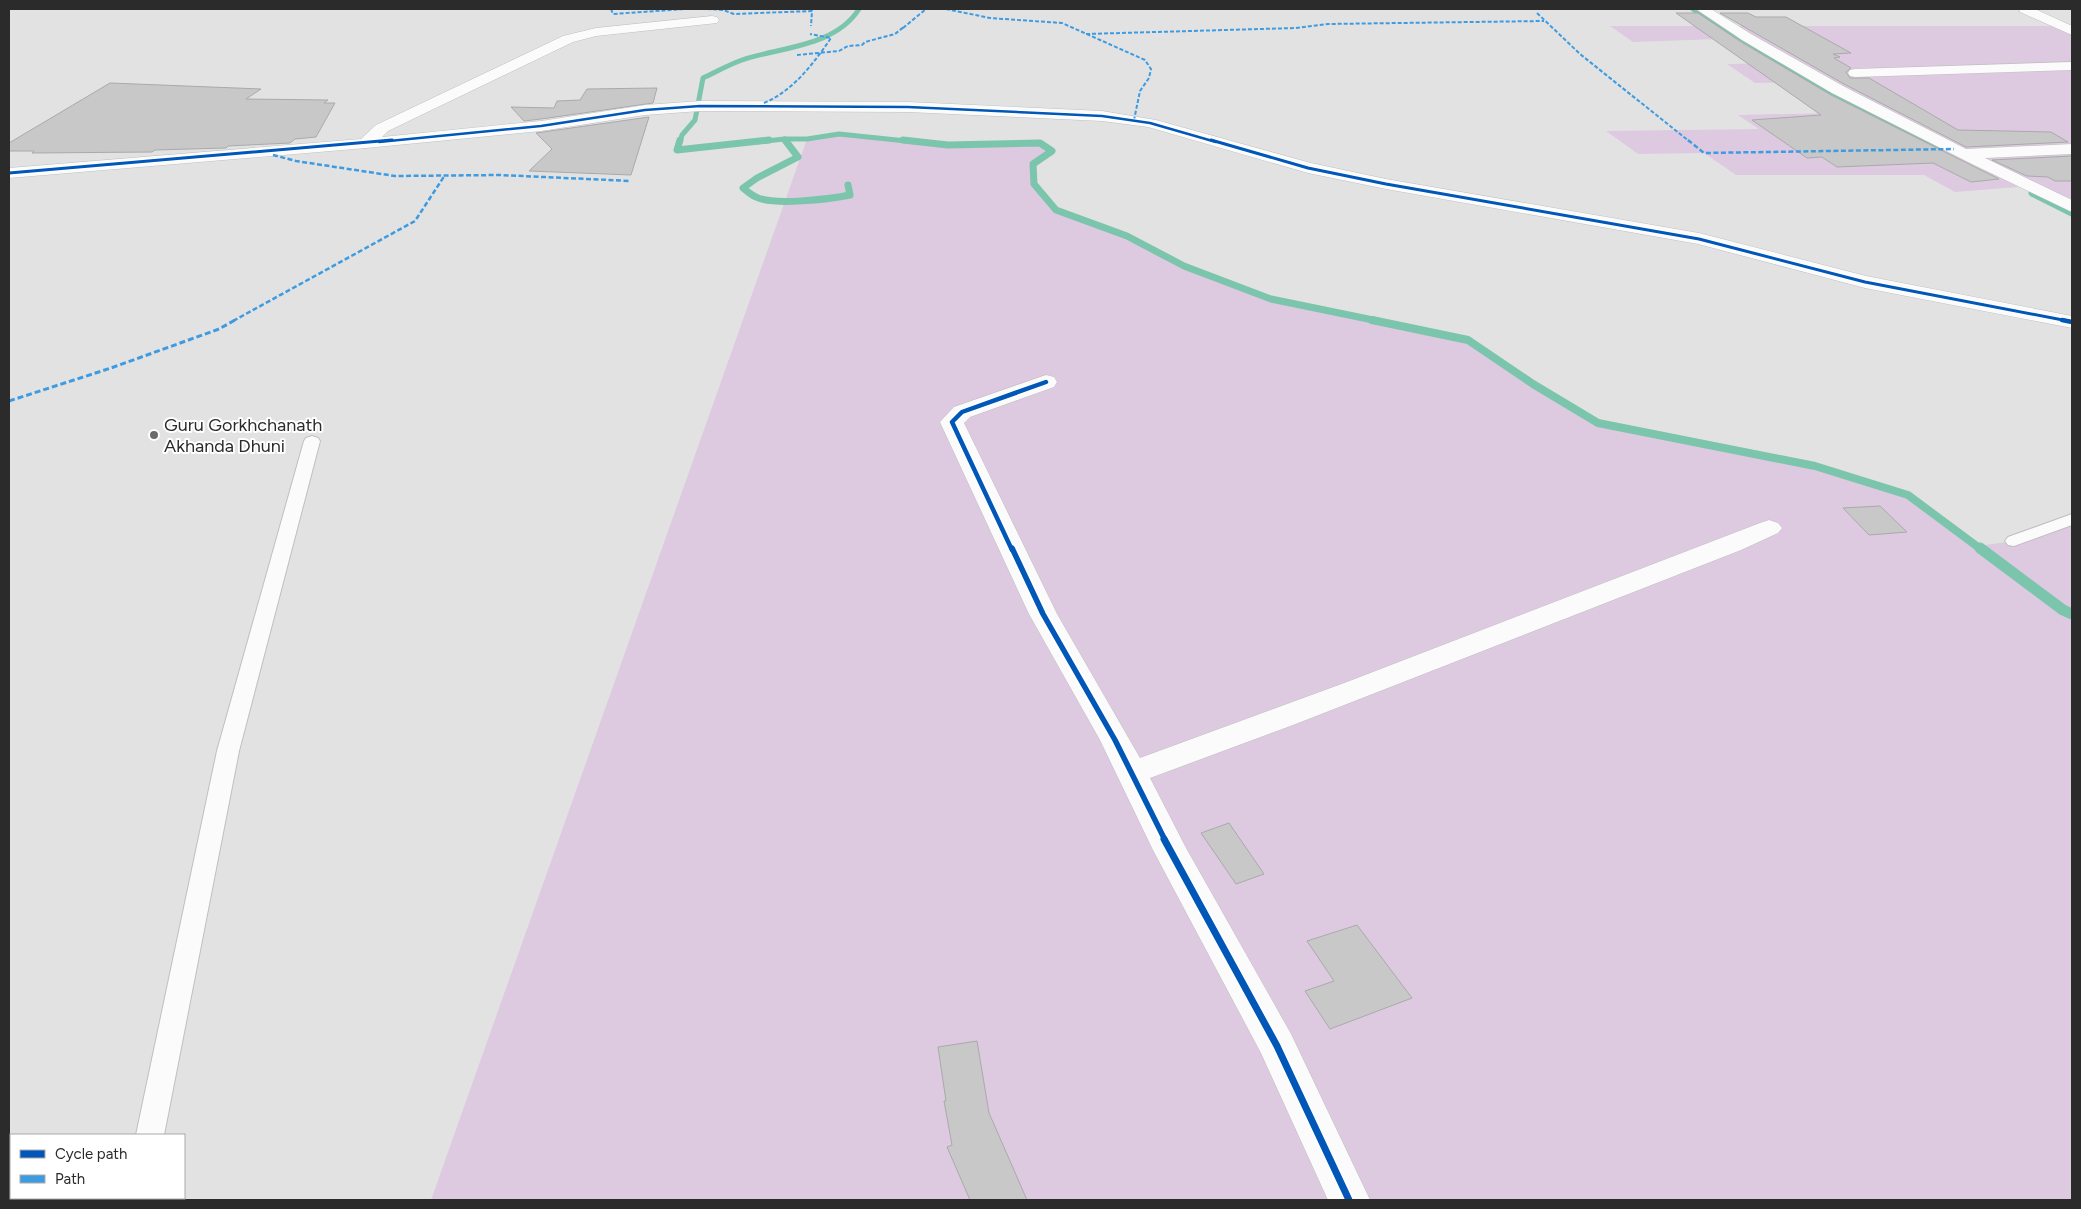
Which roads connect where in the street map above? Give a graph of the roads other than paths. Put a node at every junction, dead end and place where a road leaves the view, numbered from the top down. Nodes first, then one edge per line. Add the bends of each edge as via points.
1 (1702, 9) edge
2 (2025, 9) edge
3 (712, 20) dead end
4 (2072, 31) edge
5 (2072, 66) edge
6 (1856, 73) dead end
7 (366, 143) junction
8 (2072, 149) edge
9 (1965, 154) junction
10 (9, 173) edge
11 (2072, 207) edge
12 (2072, 322) edge
13 (1046, 382) dead end
14 (312, 440) dead end
15 (2072, 519) edge
16 (1768, 528) dead end
17 (2014, 541) dead end
18 (1131, 773) junction
19 (150, 1134) edge
20 (1349, 1200) edge

1 - 9 street via 1820,82
2 - 4 street
3 - 7 street via 596,32 568,39 382,128
5 - 6 street
7 - 10 street
7 - 12 street via 541,126 645,110 726,104 908,107 1119,117 1308,168 1699,239 1865,282
8 - 9 street
9 - 11 street
13 - 18 street via 962,412 952,422 1043,614
14 - 19 lane via 228,752
15 - 17 lane
16 - 18 street via 1371,685
18 - 20 street via 1277,1046

